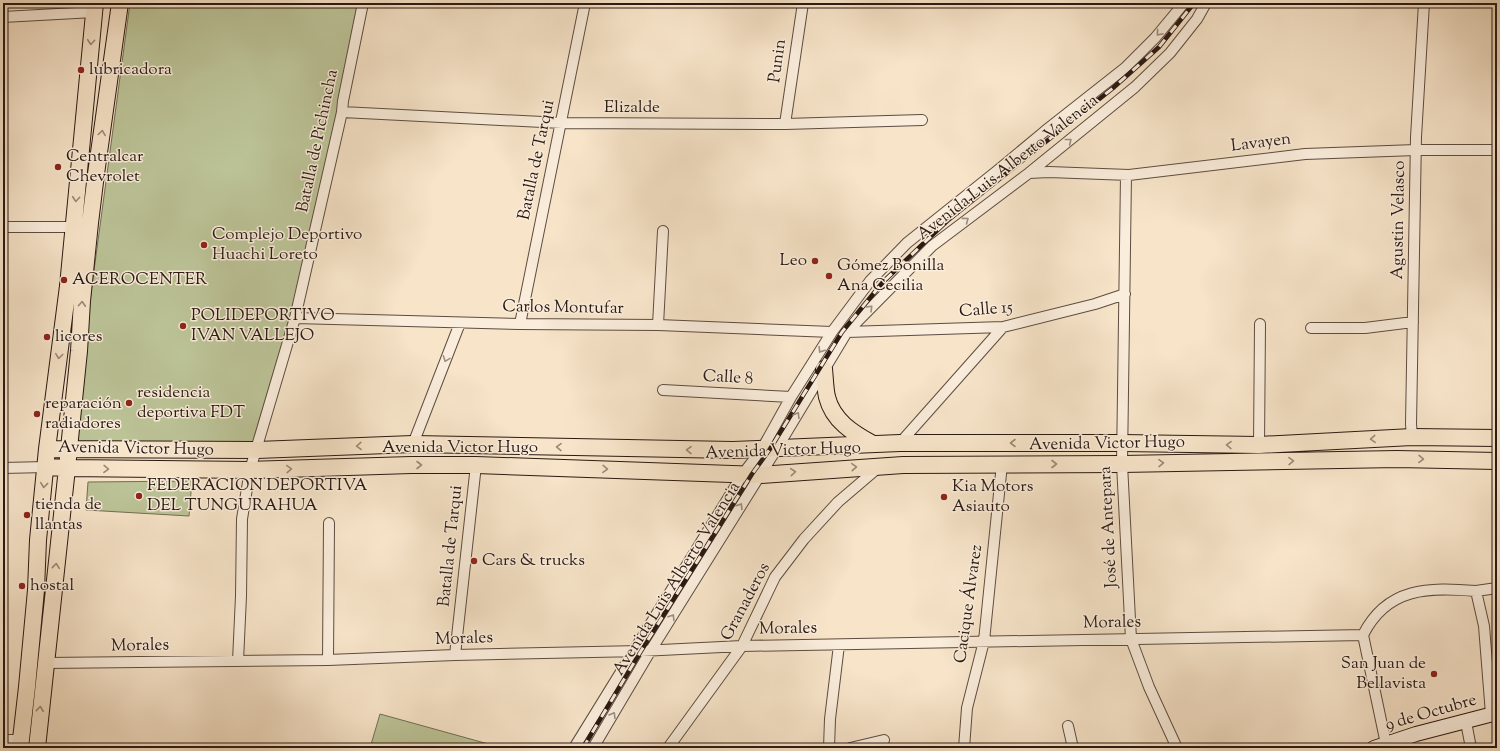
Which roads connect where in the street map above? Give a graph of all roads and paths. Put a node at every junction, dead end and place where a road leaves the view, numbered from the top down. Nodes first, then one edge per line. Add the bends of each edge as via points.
1 (120, 3) edge
2 (363, 3) edge
3 (585, 3) edge
4 (803, 3) edge
5 (1184, 3) edge
6 (1206, 3) edge
7 (1424, 3) edge
8 (94, 8) edge
9 (3, 17) edge
10 (342, 112) junction
11 (922, 120) dead end
12 (562, 123) junction
13 (784, 124) junction
14 (1416, 150) junction
15 (1497, 150) edge
16 (1029, 173) junction
17 (1126, 175) junction
18 (3, 226) edge
19 (74, 227) junction
20 (664, 231) dead end
21 (1125, 294) junction
22 (294, 318) junction
23 (1413, 322) junction
24 (460, 323) junction
25 (520, 324) junction
26 (1260, 324) dead end
27 (658, 326) junction
28 (1003, 328) junction
29 (1311, 328) dead end
30 (832, 332) junction
31 (847, 332) junction
32 (824, 369) junction
33 (663, 390) dead end
34 (791, 397) junction
35 (1412, 437) junction
36 (1497, 438) edge
37 (900, 443) junction
38 (1122, 443) junction
39 (413, 444) junction
40 (873, 444) junction
41 (1259, 445) junction
42 (47, 449) junction
43 (69, 449) junction
44 (770, 449) junction
45 (257, 450) junction
46 (1497, 461) edge
47 (1002, 464) junction
48 (1122, 464) junction
49 (476, 465) junction
50 (881, 466) junction
51 (46, 467) junction
52 (3, 468) edge
53 (67, 468) junction
54 (250, 470) junction
55 (743, 474) junction
56 (760, 474) junction
57 (329, 523) dead end
58 (1497, 588) edge
59 (1476, 591) junction
60 (1363, 635) junction
61 (1131, 639) junction
62 (984, 641) junction
63 (840, 645) junction
64 (742, 646) junction
65 (651, 650) junction
66 (633, 651) junction
67 (455, 655) junction
68 (328, 660) junction
69 (238, 661) junction
70 (46, 664) junction
71 (1494, 714) edge
72 (1466, 722) junction
73 (1068, 726) dead end
74 (3, 740) edge
75 (884, 740) dead end
76 (20, 744) edge
77 (1380, 746) edge
78 (37, 748) edge
79 (574, 748) edge
80 (593, 748) edge
81 (668, 748) edge
82 (829, 748) edge
83 (850, 748) edge
84 (964, 748) edge
85 (1074, 748) edge
86 (1177, 748) edge
87 (1471, 748) edge

43 -> 1 main road via 96,174
2 - 10 street, Batalla de Pichincha
3 - 12 street, Batalla de Tarqui
4 - 13 street, Punin
5 -> 30 street, Avenida Luis Alberto Valencia via 1126,68 907,243 870,281
16 -> 6 street, Avenida Luis Alberto Valencia via 1135,87 1160,63 1198,18
7 - 14 street, Agustin Velasco
8 - 9 street
8 -> 19 main road
10 - 12 street, Elizalde
10 - 22 street, Batalla de Pichincha
11 - 13 street, Elizalde
12 - 13 street, Elizalde
12 - 25 street, Batalla de Tarqui
14 - 15 street, Lavayen
14 - 17 street, Lavayen via 1305,154
14 - 23 street, Agustin Velasco
16 - 17 street, Lavayen
31 -> 16 street, Avenida Luis Alberto Valencia via 932,246
17 - 21 street, José de Antepara
18 - 19 street
19 -> 42 main road
20 - 27 street
21 - 28 street, Calle 15
21 - 38 street, José de Antepara
22 - 24 street, Carlos Montufar
22 - 45 street, Batalla de Pichincha
23 - 29 street via 1365,328
23 - 35 street, Agustin Velasco
24 - 25 street, Carlos Montufar
24 -> 39 street
25 - 27 street, Carlos Montufar
26 - 41 street
27 - 30 street, Carlos Montufar
28 - 31 street, Calle 15
28 - 37 street
30 -> 34 street, Avenida Luis Alberto Valencia
31 - 32 street, Avenida Luis Alberto Valencia
32 - 40 main road via 826,396 831,410 844,426
44 -> 32 street, Avenida Luis Alberto Valencia
33 - 34 street, Calle 8
34 - 44 street, Avenida Luis Alberto Valencia
35 - 36 main road, Avenida Victor Hugo
35 -> 41 main road, Avenida Victor Hugo
38 -> 37 main road, Avenida Victor Hugo
37 - 40 main road, Avenida Victor Hugo
41 -> 38 main road, Avenida Victor Hugo
38 - 48 street, José de Antepara
44 -> 39 main road, Avenida Victor Hugo
39 -> 45 main road, Avenida Victor Hugo
40 - 44 main road, Avenida Victor Hugo
42 - 43 main road, Avenida Victor Hugo
42 - 51 main road
43 - 45 main road, Avenida Victor Hugo
43 - 53 main road
44 - 55 street, Avenida Luis Alberto Valencia
44 - 56 street, Avenida Luis Alberto Valencia
45 - 54 street, Batalla de Pichincha
48 -> 46 main road, Avenida Victor Hugo via 1397,459
47 -> 48 main road, Avenida Victor Hugo
47 - 50 main road, Avenida Victor Hugo
47 - 62 street, Cacique Álvarez
48 - 61 street, José de Antepara
54 -> 49 main road, Avenida Victor Hugo
49 -> 55 main road, Avenida Victor Hugo
49 - 67 street, Batalla de Tarqui
56 -> 50 main road, Avenida Victor Hugo
50 - 64 street, Granaderos via 838,502 804,539 775,577
51 - 52 street
51 - 53 main road, Avenida Victor Hugo
51 -> 76 main road
53 -> 54 main road, Avenida Victor Hugo
70 -> 53 main road
54 - 69 street, Batalla de Pichincha via 242,519
55 - 56 main road, Avenida Victor Hugo
55 - 66 street, Avenida Luis Alberto Valencia
65 -> 56 street, Avenida Luis Alberto Valencia
57 - 68 street
58 - 59 street
59 - 60 street via 1454,589 1406,594 1380,610
59 - 71 street via 1484,626
60 - 61 street, Morales
60 - 77 street
61 - 62 street, Morales
61 - 86 street, José de Antepara via 1149,687
62 - 63 street, Morales
62 - 84 street, Cacique Álvarez via 967,708
63 - 64 street, Morales
63 - 82 street via 830,719
64 - 65 street, Morales
64 - 81 street, Granaderos
65 - 66 street, Morales
80 -> 65 street, Avenida Luis Alberto Valencia
66 - 67 street, Morales
66 - 79 street, Avenida Luis Alberto Valencia
67 - 68 street, Morales
68 - 69 street, Morales
69 - 70 street, Morales
78 -> 70 main road
71 - 72 street, 9 de Octubre
72 - 77 street, 9 de Octubre
72 - 87 street
73 - 85 street
74 - 76 street
75 - 83 street

